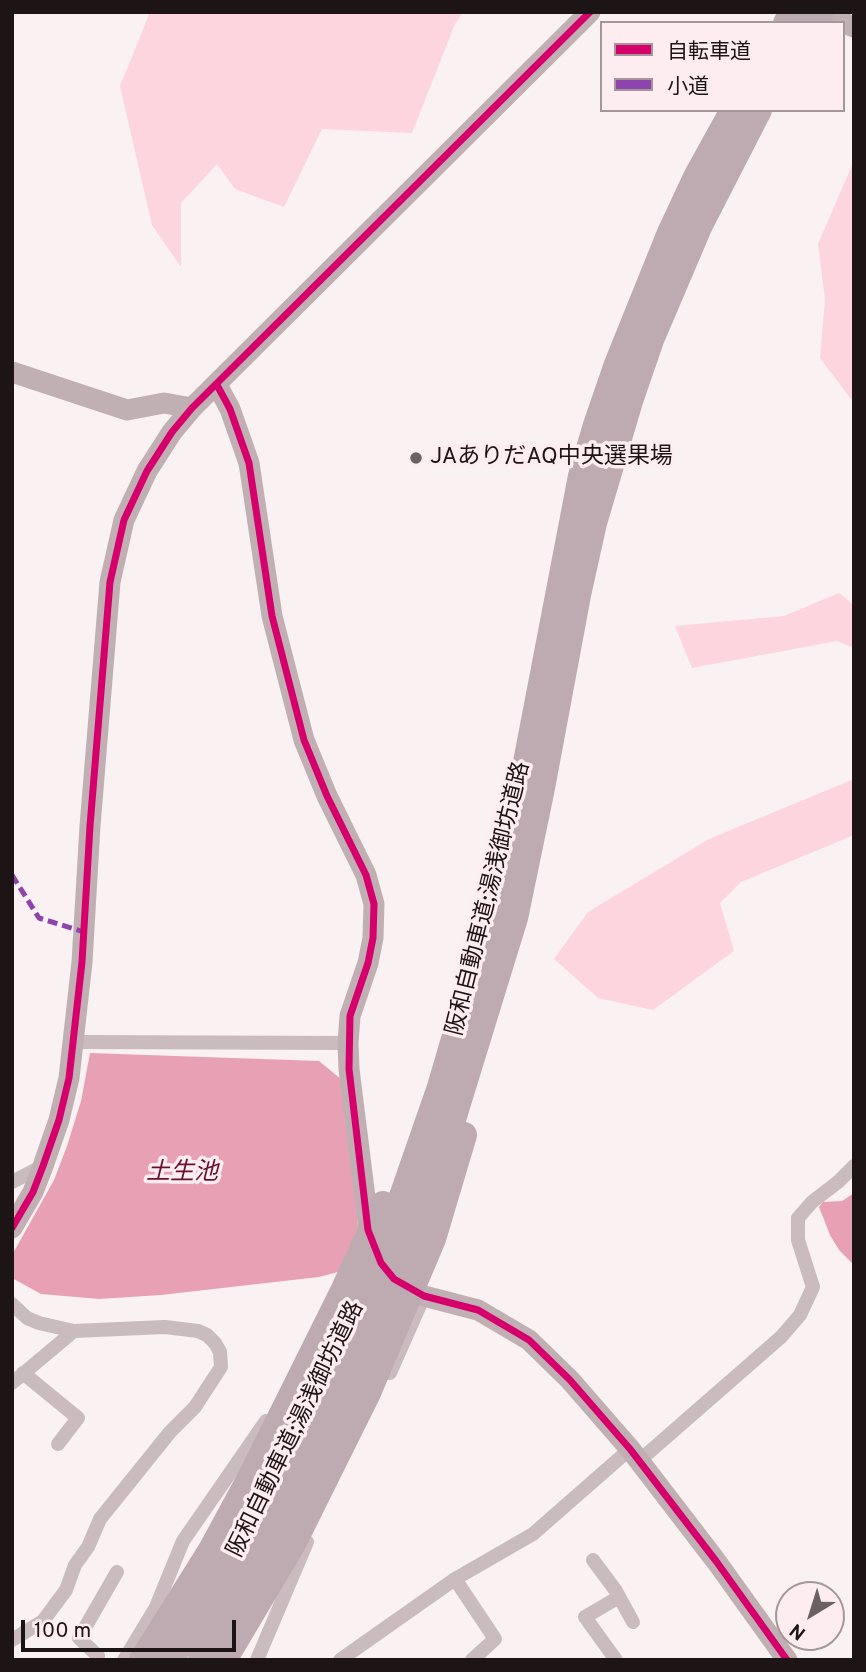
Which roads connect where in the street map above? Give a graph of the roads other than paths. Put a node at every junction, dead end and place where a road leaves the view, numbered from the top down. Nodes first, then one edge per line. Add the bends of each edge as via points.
1 (590, 12) edge
2 (820, 12) edge
3 (840, 21) edge
4 (732, 112) edge
5 (758, 112) edge
6 (12, 372) edge
7 (217, 385) junction
8 (192, 408) junction
9 (74, 1042) junction
10 (348, 1043) junction
11 (441, 1123) junction
12 (43, 1166) junction
13 (854, 1166) edge
14 (12, 1182) edge
15 (12, 1228) edge
16 (424, 1296) junction
17 (12, 1304) edge
18 (74, 1331) junction
19 (402, 1346) junction
20 (18, 1378) edge
21 (58, 1444) dead end
22 (635, 1455) junction
23 (593, 1560) dead end
24 (117, 1572) dead end
25 (455, 1580) junction
26 (619, 1597) junction
27 (633, 1622) dead end
28 (12, 1640) edge
29 (226, 1656) edge
30 (96, 1660) edge
31 (124, 1660) edge
32 (142, 1660) edge
33 (171, 1660) edge
34 (201, 1660) edge
35 (257, 1660) edge
36 (340, 1660) edge
37 (472, 1660) edge
38 (616, 1660) edge
39 (787, 1660) edge

1 - 7 street
2 - 3 street
4 - 11 highway, 阪和自動車道;湯浅御坊道路 via 669,235 617,364 581,476 522,783
5 - 11 highway, 阪和自動車道;湯浅御坊道路 via 694,237 630,401 580,583 514,918
6 - 8 street via 127,410 164,403
7 - 8 street
7 - 10 street via 249,463 272,616 304,740 366,875 374,904 373,938 350,1016
8 - 9 street via 147,471 124,520 110,582
9 - 10 street
9 - 12 street via 59,1120
10 - 16 street via 368,1230 381,1263 394,1279
11 - 29 highway via 433,1239 368,1393 294,1542
11 - 32 highway via 383,1204 250,1478
11 - 33 highway, 阪和自動車道;湯浅御坊道路 via 264,1505
11 - 34 highway, 阪和自動車道;湯浅御坊道路 via 401,1263 358,1363 263,1553
12 - 14 street
12 - 15 street
13 - 22 street via 798,1218 799,1240 813,1287 800,1315 782,1337
16 - 19 street
16 - 22 street via 478,1310 529,1340
17 - 18 street via 40,1324
18 - 20 street
18 - 28 street via 164,1327 198,1331 215,1343 221,1367 195,1407 100,1519 66,1590 43,1621
19 - 31 street via 318,1324 262,1427 183,1541 156,1607
19 - 35 street via 302,1552
20 - 21 street via 78,1418
22 - 25 street via 533,1534
22 - 39 street
23 - 26 street
24 - 30 street via 79,1638
25 - 36 street
25 - 37 street via 495,1639
26 - 27 street
26 - 38 street via 585,1617

